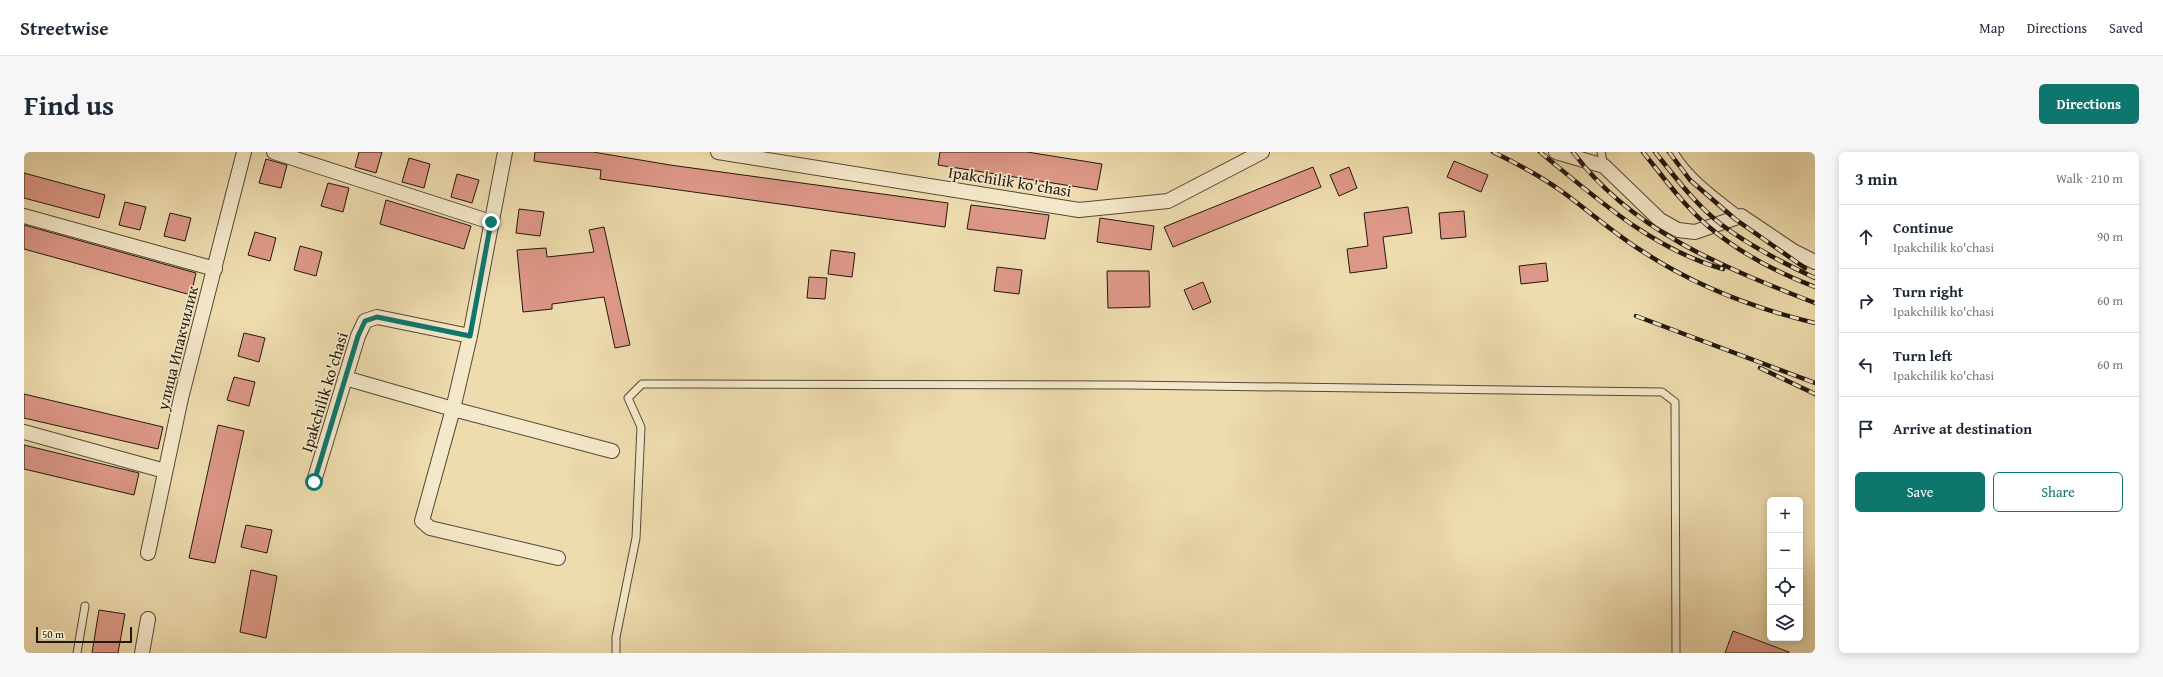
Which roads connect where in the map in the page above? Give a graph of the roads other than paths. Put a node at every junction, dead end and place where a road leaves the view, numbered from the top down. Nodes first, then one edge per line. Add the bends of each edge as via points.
1 (244, 152) edge
2 (274, 152) edge
3 (505, 152) edge
4 (718, 152) edge
5 (1262, 152) edge
6 (1556, 152) edge
7 (1601, 152) edge
8 (1674, 152) edge
9 (1604, 166) junction
10 (24, 216) edge
11 (1741, 216) junction
12 (491, 222) junction
13 (1815, 262) edge
14 (215, 269) junction
15 (470, 336) junction
16 (345, 378) junction
17 (453, 409) junction
18 (24, 432) edge
19 (612, 451) dead end
20 (165, 471) junction
21 (314, 482) dead end
22 (148, 553) dead end
23 (558, 558) dead end
24 (85, 606) dead end
25 (148, 619) dead end
26 (77, 653) edge
27 (142, 653) edge
28 (616, 653) edge
29 (1676, 653) edge

1 - 14 street, улица Ипакчилик
2 - 12 street
3 - 12 street
4 - 5 street, Ipakchilik ko'chasi via 1078,210 1168,201
6 - 9 street
7 - 9 lane
8 - 11 lane via 1682,166
9 - 11 street via 1660,220 1678,230 1695,232
10 - 14 street
11 - 13 street
12 - 15 street
14 - 20 street, улица Ипакчилик via 181,398
15 - 16 street, Ipakchilik ko'chasi via 377,317 365,321
15 - 17 street
16 - 17 street
16 - 21 street, Ipakchilik ko'chasi
17 - 19 street
17 - 23 street via 422,521 430,528
18 - 20 street
20 - 22 street, улица Ипакчилик
24 - 26 lane
25 - 27 street
28 - 29 lane via 616,637 636,530 641,427 628,398 642,384 1120,385 1662,392 1675,402

